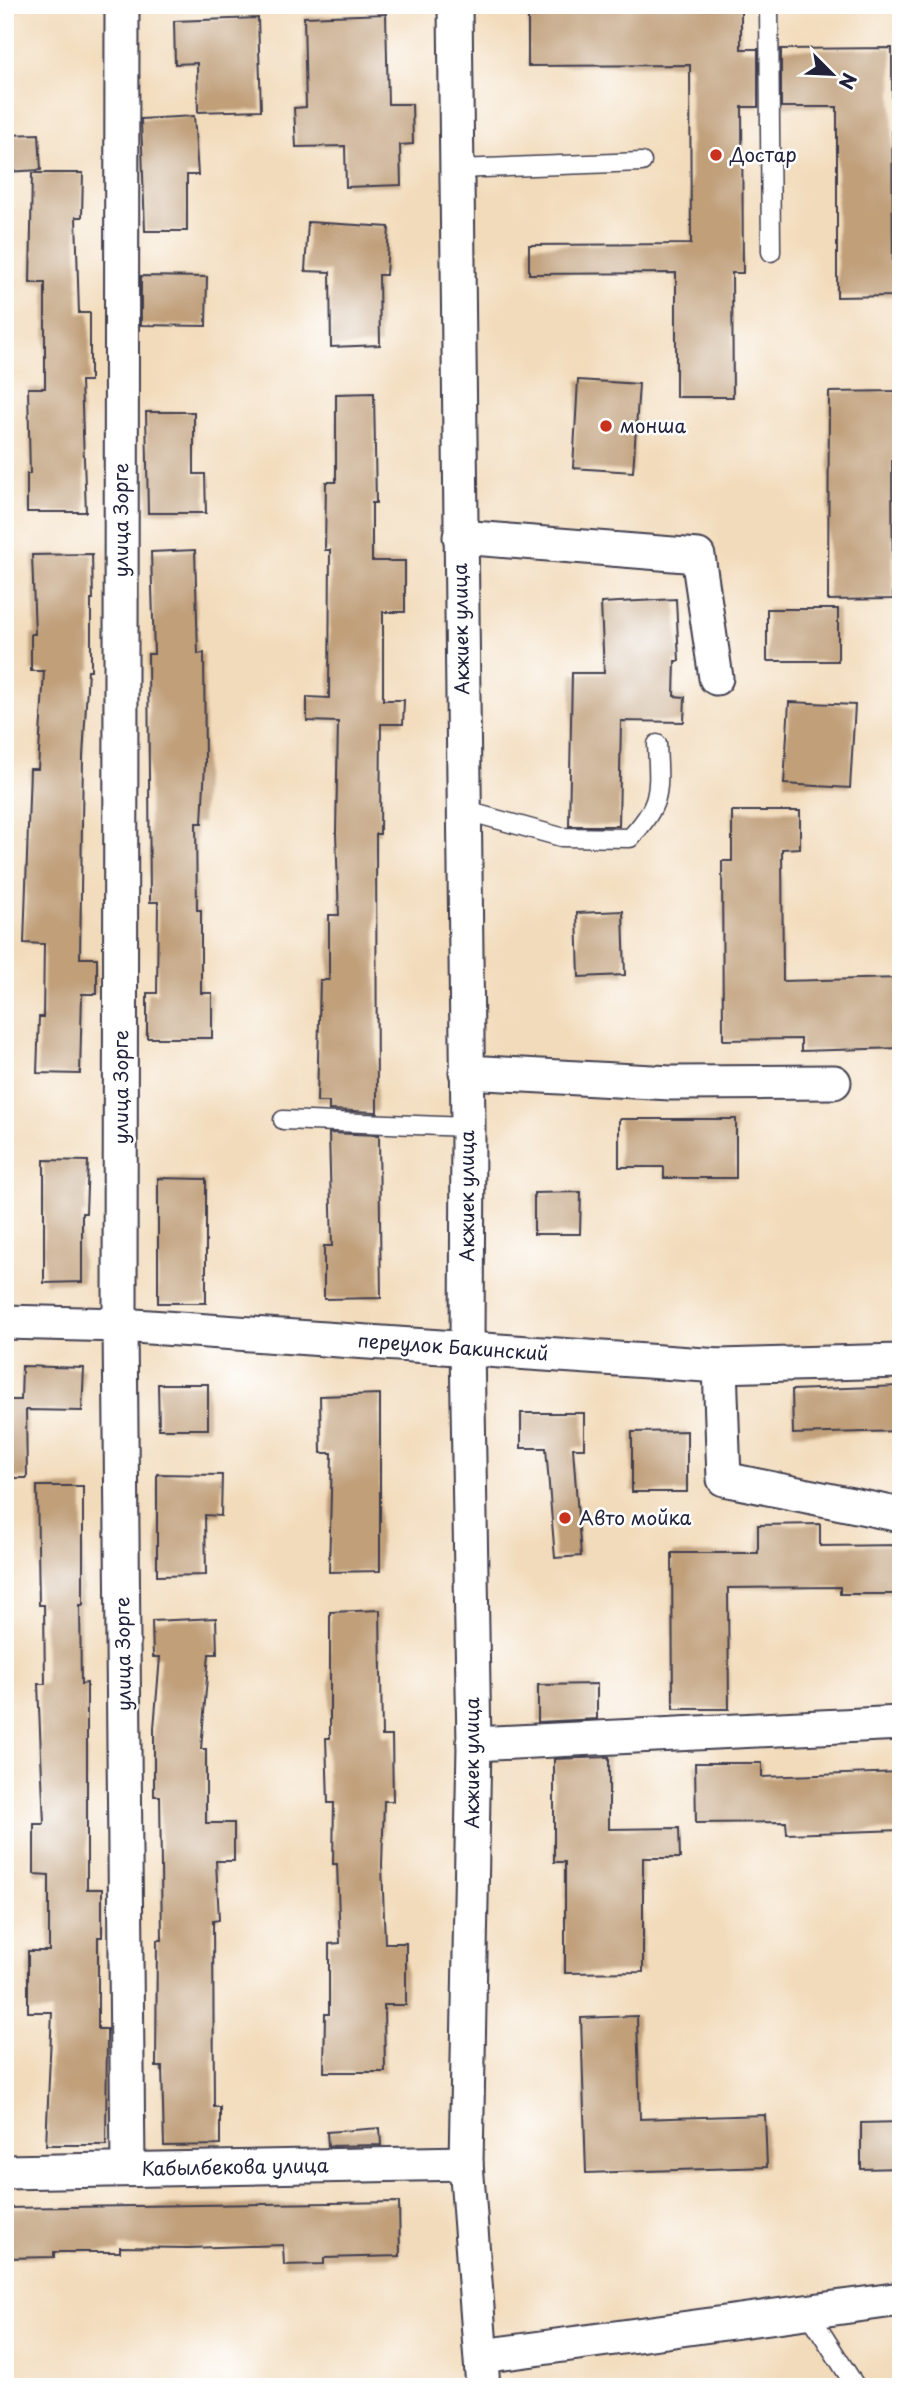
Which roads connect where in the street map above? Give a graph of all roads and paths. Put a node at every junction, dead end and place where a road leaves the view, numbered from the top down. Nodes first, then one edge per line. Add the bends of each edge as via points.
1 (122, 5) edge
2 (455, 5) edge
3 (769, 5) edge
4 (642, 162) dead end
5 (456, 170) junction
6 (771, 252) dead end
7 (460, 537) junction
8 (716, 678) dead end
9 (657, 744) dead end
10 (463, 810) junction
11 (466, 1072) junction
12 (834, 1082) dead end
13 (284, 1120) dead end
14 (468, 1126) junction
15 (5, 1322) edge
16 (120, 1325) junction
17 (467, 1347) junction
18 (901, 1361) edge
19 (720, 1366) junction
20 (901, 1515) edge
21 (901, 1723) edge
22 (474, 1744) junction
23 (466, 2164) junction
24 (128, 2169) junction
25 (5, 2172) edge
26 (901, 2299) edge
27 (808, 2312) junction
28 (483, 2371) edge
29 (856, 2387) edge

1 - 16 street, улица Зорге
2 - 5 street, Акжиек улица
3 - 6 lane
4 - 5 lane
5 - 7 street, Акжиек улица
7 - 8 street via 698,556
7 - 10 street, Акжиек улица
9 - 10 lane via 659,792 650,817 630,838 561,837
10 - 11 street, Акжиек улица
11 - 12 street via 671,1083
11 - 14 street, Акжиек улица
13 - 14 lane
14 - 17 street, Акжиек улица
15 - 16 street, переулок Бакинский
16 - 17 street, переулок Бакинский
16 - 24 street, улица Зорге
17 - 19 street, переулок Бакинский
17 - 22 street, Акжиек улица
18 - 19 street, переулок Бакинский
19 - 20 street via 724,1479
21 - 22 street
22 - 23 street, Акжиек улица
23 - 24 street, Кабылбекова улица
23 - 28 street, Акжиек улица
24 - 25 street, Кабылбекова улица
26 - 27 street
27 - 28 street
27 - 29 lane

